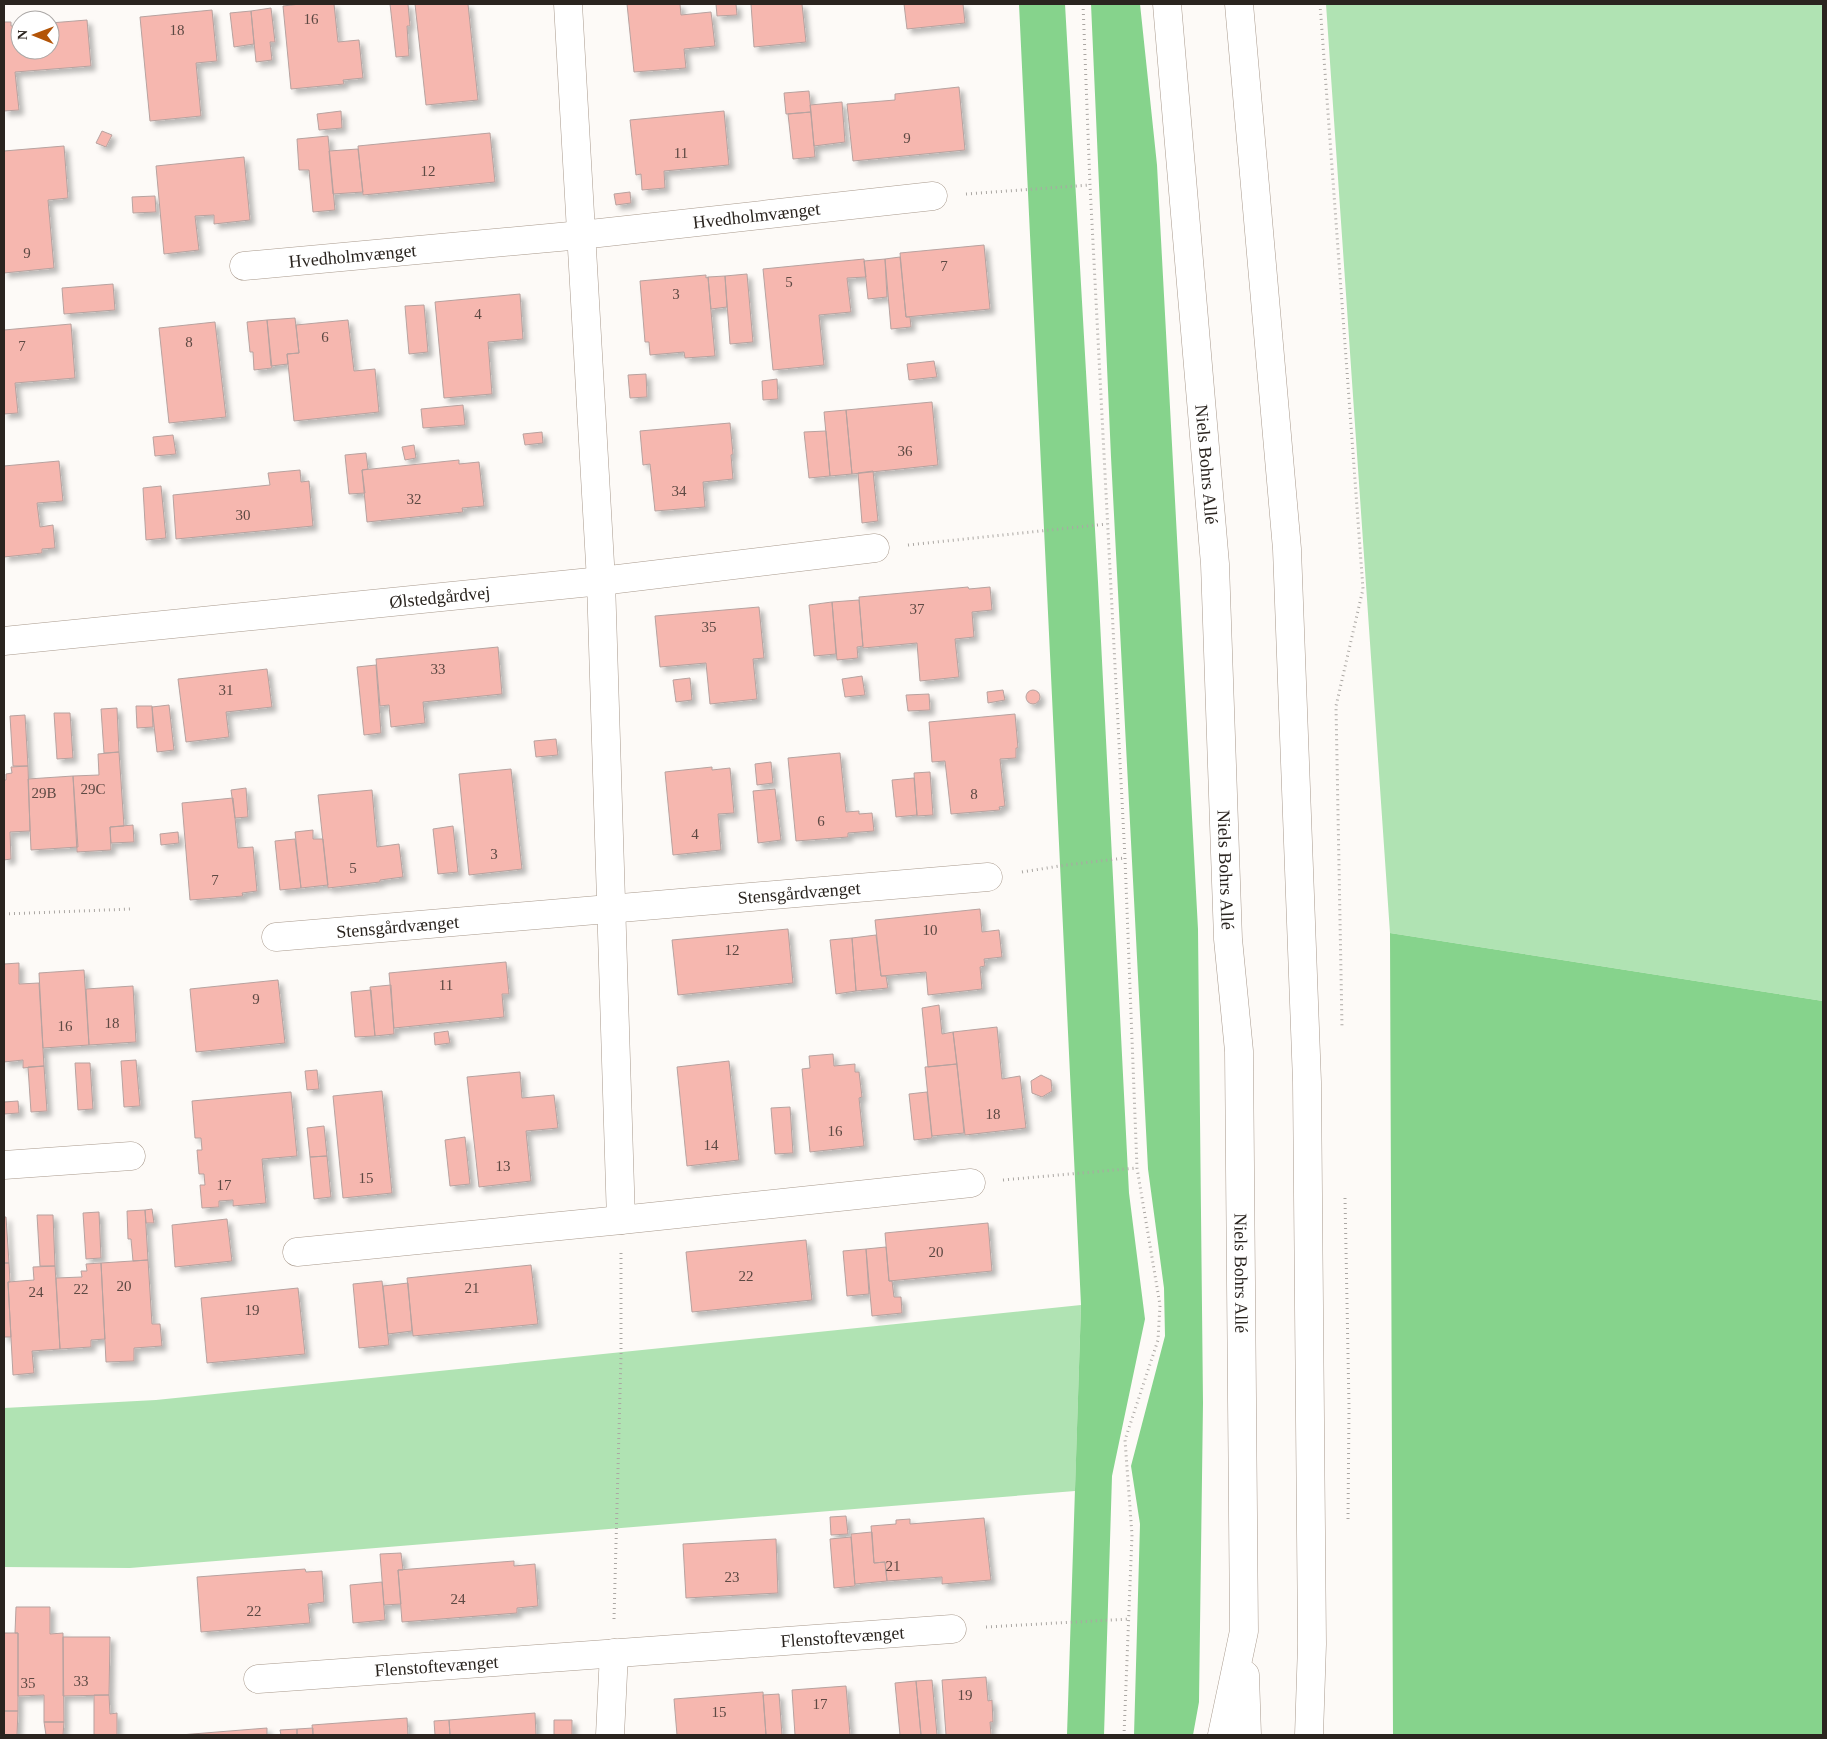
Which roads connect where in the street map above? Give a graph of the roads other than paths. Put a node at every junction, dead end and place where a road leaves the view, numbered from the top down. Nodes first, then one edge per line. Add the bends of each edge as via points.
1 (568, 4) edge
2 (1166, 4) edge
3 (1239, 4) edge
4 (933, 196) road end
5 (581, 236) junction
6 (244, 266) dead end
7 (875, 548) road end
8 (601, 581) junction
9 (4, 641) edge
10 (988, 877) road end
11 (611, 908) junction
12 (276, 937) dead end
13 (131, 1156) dead end
14 (4, 1165) edge
15 (970, 1183) road end
16 (621, 1220) junction
17 (297, 1252) dead end
18 (952, 1628) road end
19 (1244, 1631) junction
20 (614, 1653) junction
21 (258, 1679) dead end
22 (610, 1735) edge
23 (1222, 1735) edge
24 (1247, 1735) edge
25 (1309, 1735) edge

1 - 5 street
2 - 19 street, Niels Bohrs Allé via 1216,564 1228,939 1239,1051
3 - 25 street via 1287,549 1307,1082 1312,1644
4 - 5 street, Hvedholmvænget
5 - 6 street, Hvedholmvænget
5 - 8 street
7 - 8 street, Ølstedgårdvej
8 - 9 street, Ølstedgårdvej
8 - 11 street
10 - 11 street, Stensgårdvænget
11 - 12 street, Stensgårdvænget
11 - 16 street
13 - 14 street
15 - 16 street
16 - 17 street
18 - 20 street, Flenstoftevænget
19 - 23 street, Niels Bohrs Allé
19 - 24 street
20 - 21 street, Flenstoftevænget
20 - 22 street

